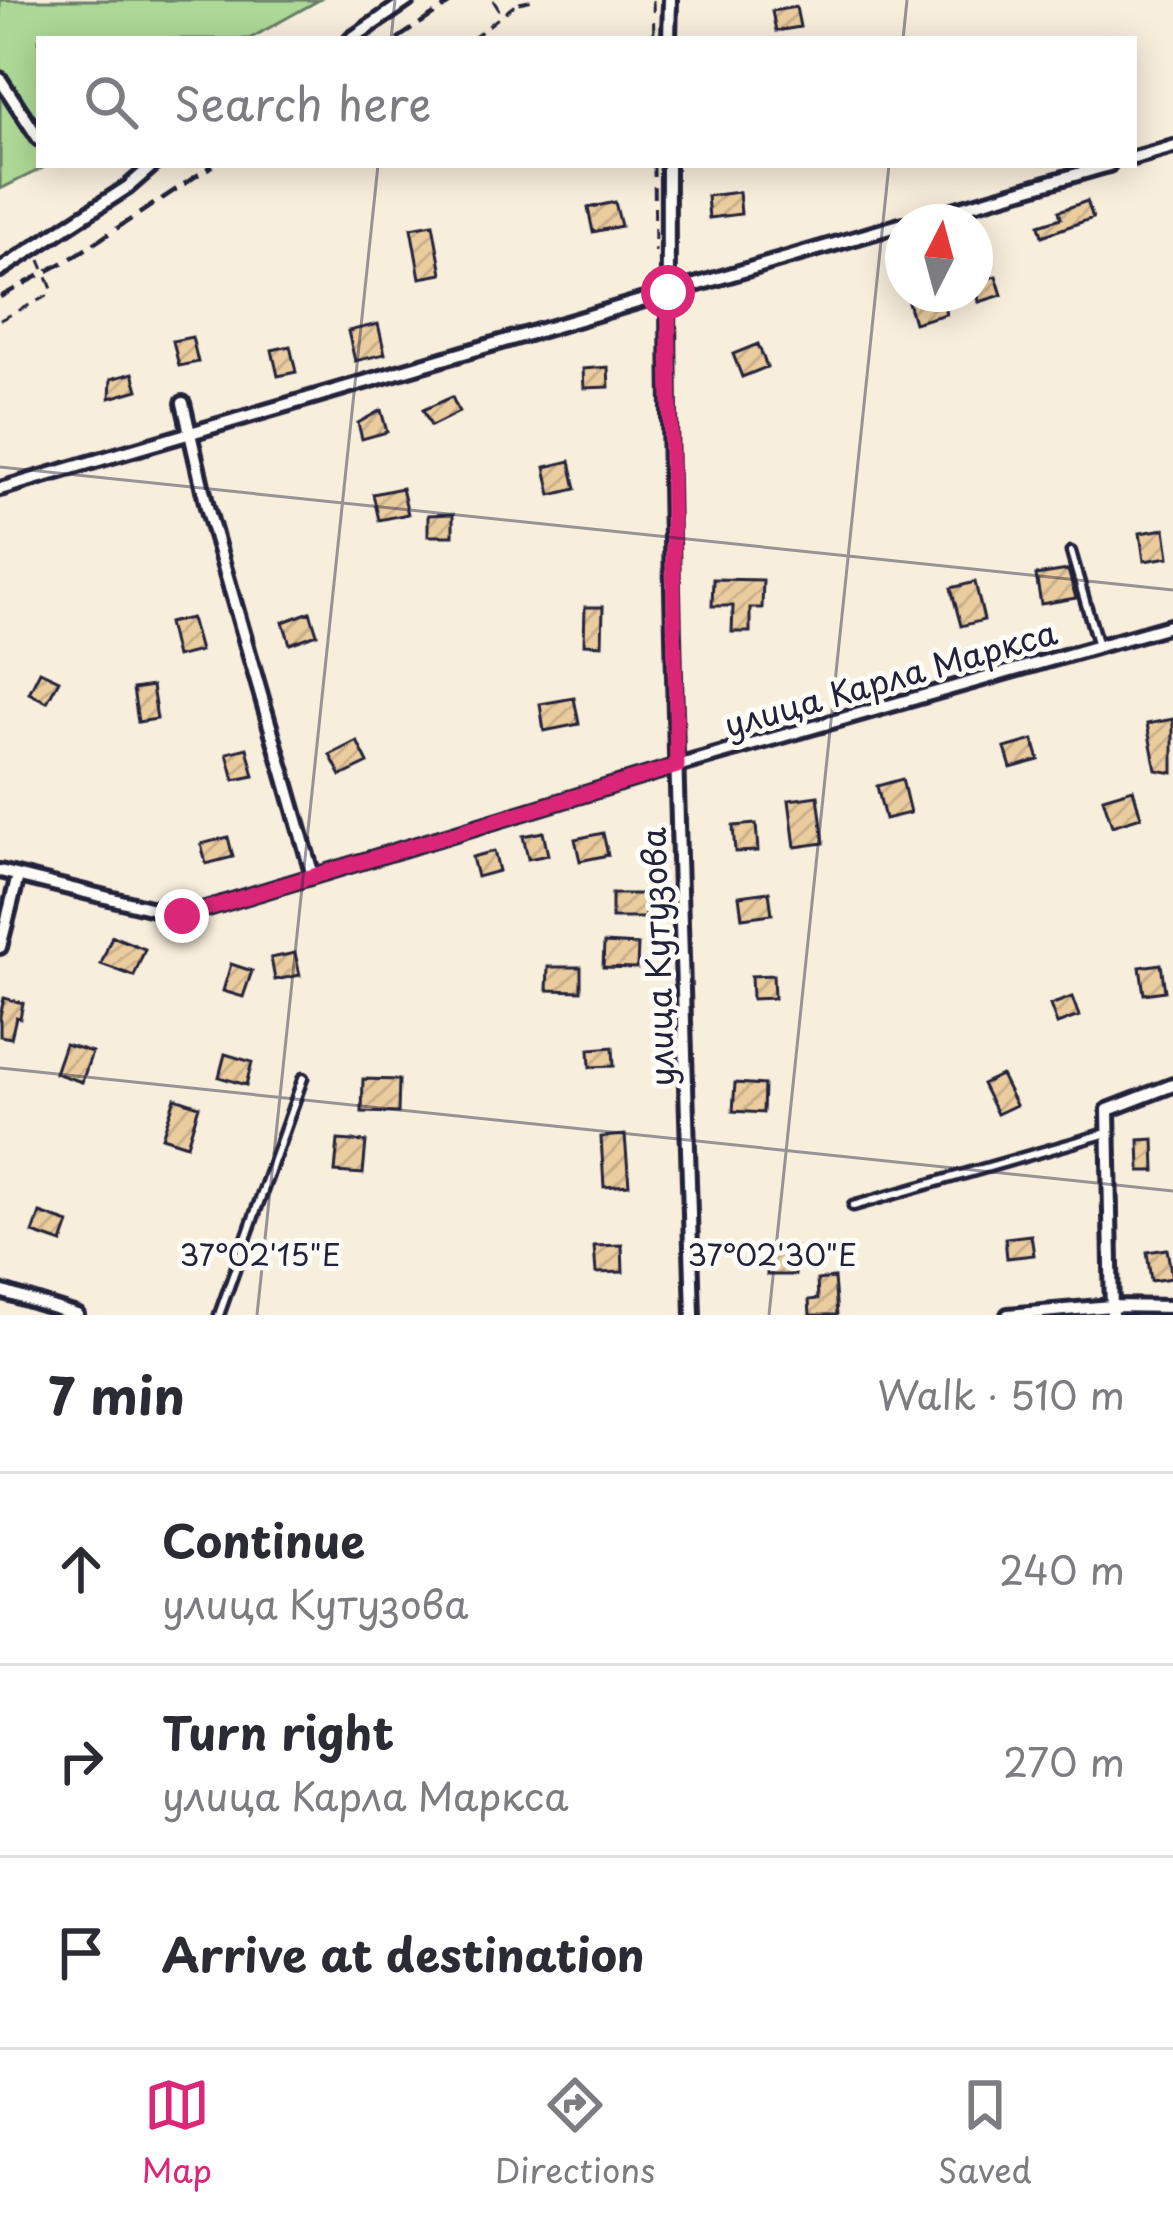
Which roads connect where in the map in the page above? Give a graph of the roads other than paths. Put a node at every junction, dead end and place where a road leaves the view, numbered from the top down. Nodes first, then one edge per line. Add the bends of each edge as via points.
1 (408, 0) edge
2 (670, 0) edge
3 (355, 36) edge
4 (669, 36) edge
5 (0, 80) edge
6 (36, 134) edge
7 (1173, 146) edge
8 (1137, 157) edge
9 (150, 168) edge
10 (668, 168) edge
11 (1099, 168) edge
12 (973, 204) edge
13 (885, 229) edge
14 (0, 270) edge
15 (668, 292) junction
16 (183, 403) dead end
17 (190, 435) junction
18 (0, 489) edge
19 (1071, 551) dead end
20 (1173, 625) edge
21 (1098, 646) junction
22 (677, 766) junction
23 (0, 871) edge
24 (18, 876) junction
25 (313, 876) junction
26 (0, 947) edge
27 (303, 1078) dead end
28 (1173, 1085) edge
29 (1107, 1133) junction
30 (853, 1206) dead end
31 (0, 1291) edge
32 (1173, 1307) edge
33 (1112, 1310) edge
34 (76, 1315) edge
35 (219, 1315) edge
36 (693, 1315) edge
37 (1008, 1315) edge

1 - 3 street
2 - 4 street
5 - 6 street
7 - 8 street
9 - 14 street
10 - 15 street, улица Кутузова
11 - 12 street
13 - 15 street
15 - 17 street
15 - 22 street, улица Кутузова
16 - 17 street
17 - 18 street
17 - 25 street
19 - 21 lane
20 - 21 street, улица Карла Маркса
21 - 22 street, улица Карла Маркса
22 - 25 street, улица Карла Маркса
22 - 36 street, улица Кутузова
23 - 24 street, улица Карла Маркса
24 - 25 street, улица Карла Маркса via 182,916
24 - 26 street
27 - 35 lane
28 - 29 street via 1108,1110
29 - 30 lane
29 - 33 street
31 - 34 street
32 - 33 street
33 - 37 street

